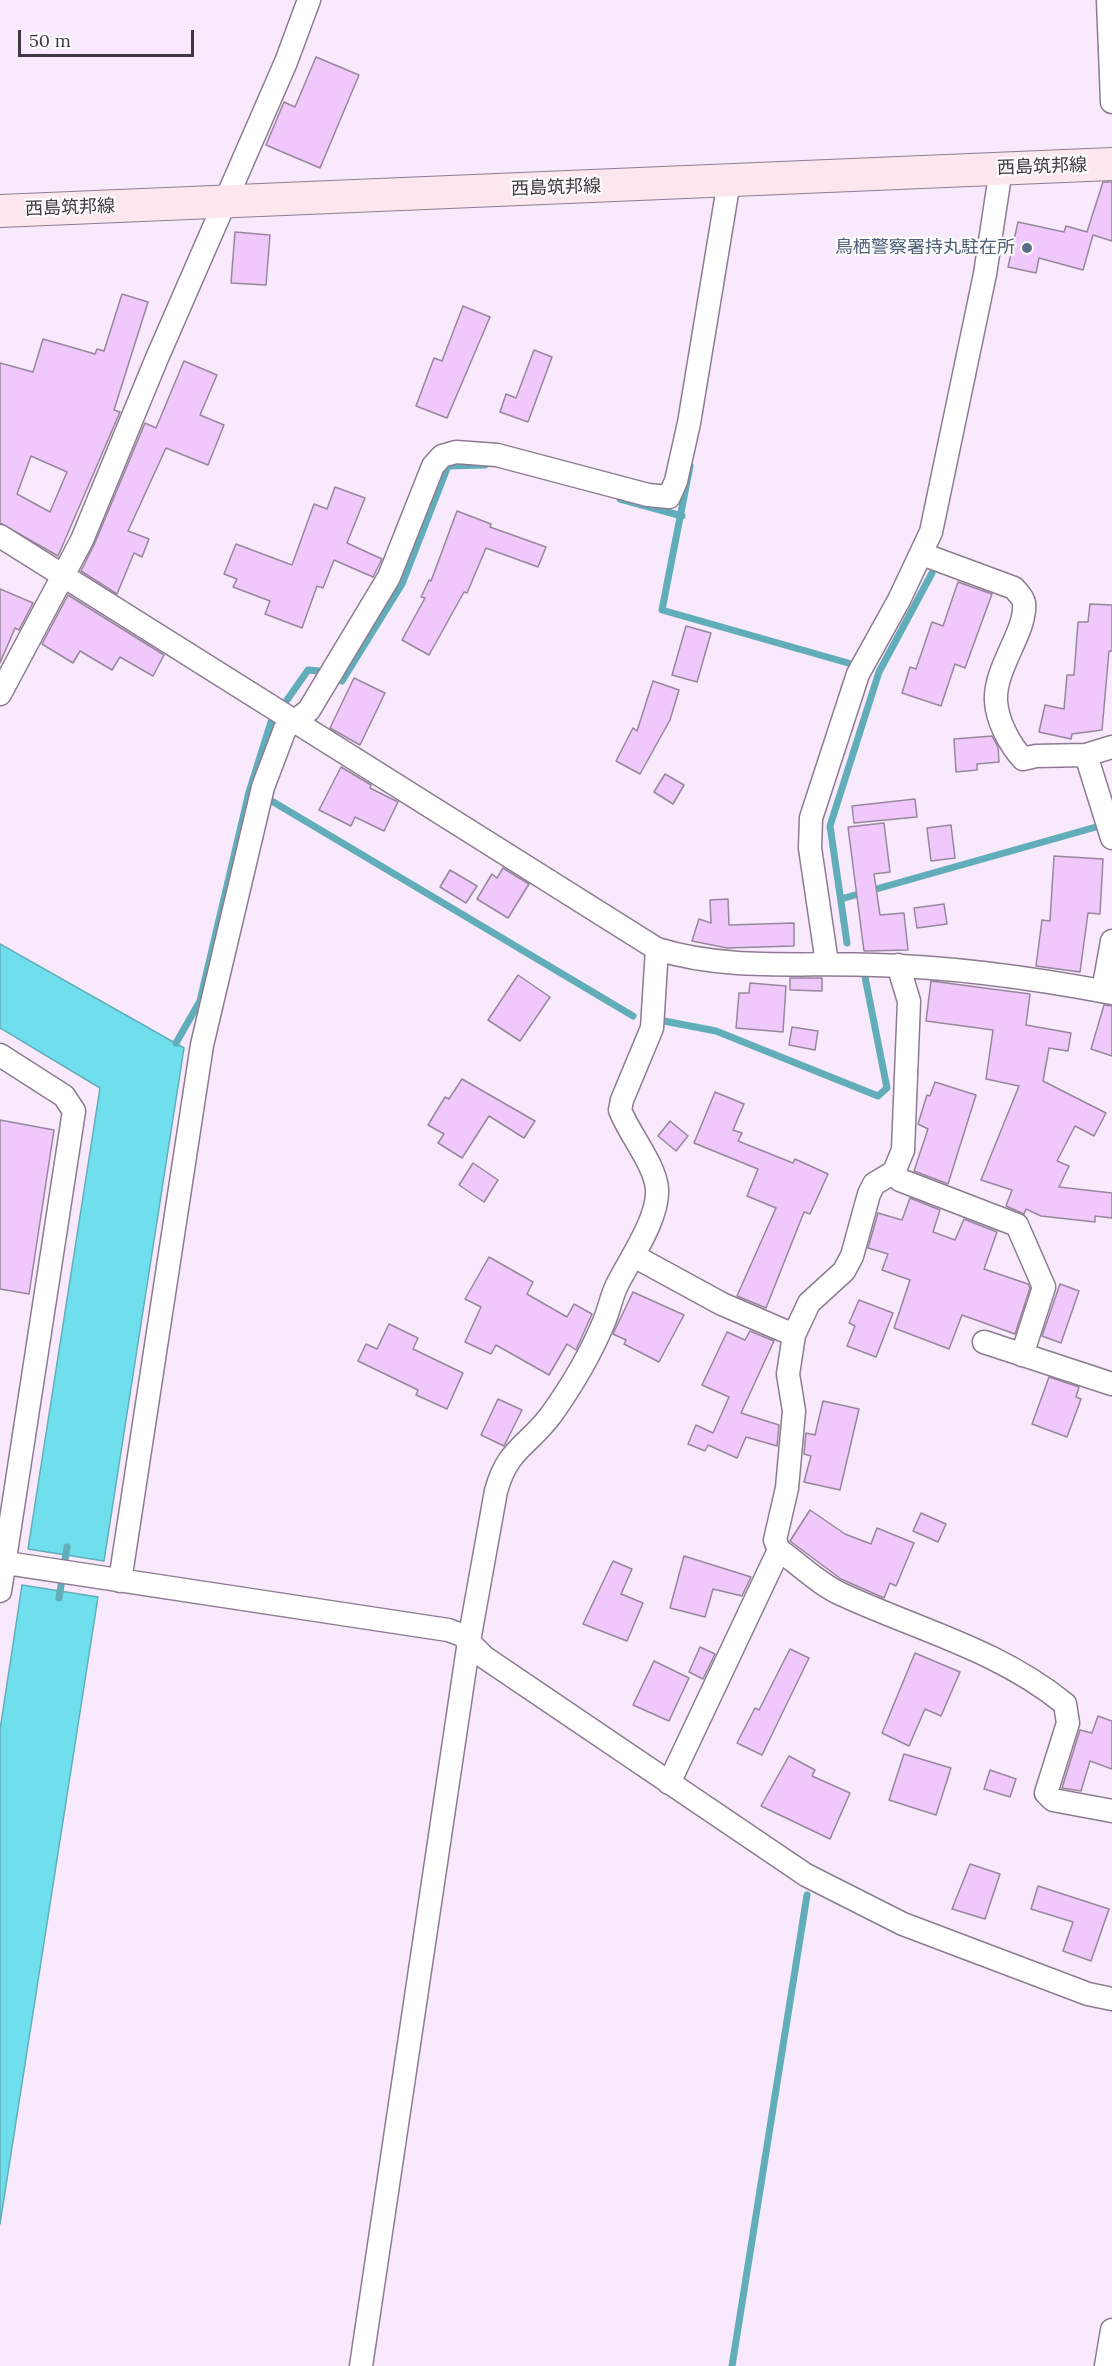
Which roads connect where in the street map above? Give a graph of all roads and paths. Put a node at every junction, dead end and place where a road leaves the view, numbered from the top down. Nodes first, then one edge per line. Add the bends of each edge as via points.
1 (309, 0) edge
2 (1108, 0) edge
3 (1112, 102) edge
4 (1112, 164) edge
5 (1000, 169) junction
6 (729, 181) junction
7 (226, 202) junction
8 (0, 211) edge
9 (0, 536) edge
10 (922, 554) junction
11 (62, 576) junction
12 (0, 694) edge
13 (296, 720) junction
14 (1112, 747) edge
15 (1086, 755) junction
16 (1112, 838) edge
17 (1112, 941) edge
18 (657, 949) junction
19 (827, 963) junction
20 (898, 965) junction
21 (1108, 992) edge
22 (0, 1055) edge
23 (894, 1172) junction
24 (634, 1256) junction
25 (794, 1335) junction
26 (984, 1342) dead end
27 (1022, 1355) junction
28 (1112, 1384) edge
29 (779, 1550) junction
30 (2, 1562) edge
31 (120, 1581) junction
32 (0, 1591) edge
33 (469, 1641) junction
34 (669, 1783) junction
35 (1112, 1811) edge
36 (1112, 1999) edge
37 (1112, 2330) edge
38 (361, 2366) edge
39 (1106, 2366) edge

1 - 7 street
2 - 3 street
4 - 5 main road, 西島筑邦線
5 - 6 main road, 西島筑邦線
5 - 10 street via 980,298 931,532
6 - 7 main road, 西島筑邦線
6 - 13 street via 689,423 669,497 648,495 497,455 442,456 433,466 389,577 309,710
7 - 8 main road, 西島筑邦線
7 - 11 street via 82,540
9 - 11 street
10 - 15 street via 1014,588 1022,596 1023,615 999,677 996,701 1015,750 1023,759
10 - 19 street via 858,674 811,818 810,848
11 - 12 street
11 - 13 street
13 - 18 street
13 - 31 street via 285,729 263,787 202,1045
14 - 15 street
15 - 16 street
17 - 21 street
18 - 19 street via 705,961
18 - 24 street via 652,1028 620,1110 657,1186 657,1202
19 - 20 street
20 - 21 street via 957,968
20 - 23 street via 909,1000 903,1150
22 - 30 street via 64,1096 74,1111
23 - 25 street via 874,1184 852,1256 844,1271 808,1303
23 - 27 street via 900,1180 1017,1225 1044,1287
24 - 25 street via 722,1304
24 - 33 street via 582,1366 552,1414 502,1469
25 - 29 street via 788,1374 794,1411 787,1488 775,1540
26 - 27 street
27 - 28 street
29 - 34 street
29 - 35 street via 841,1594 921,1625 1010,1666 1044,1687 1065,1704 1068,1723 1046,1793 1053,1800
30 - 31 street
30 - 32 street
31 - 33 street via 448,1630
33 - 34 street via 484,1657
33 - 38 street
34 - 36 street via 806,1875 903,1924 1088,1994
37 - 39 street

